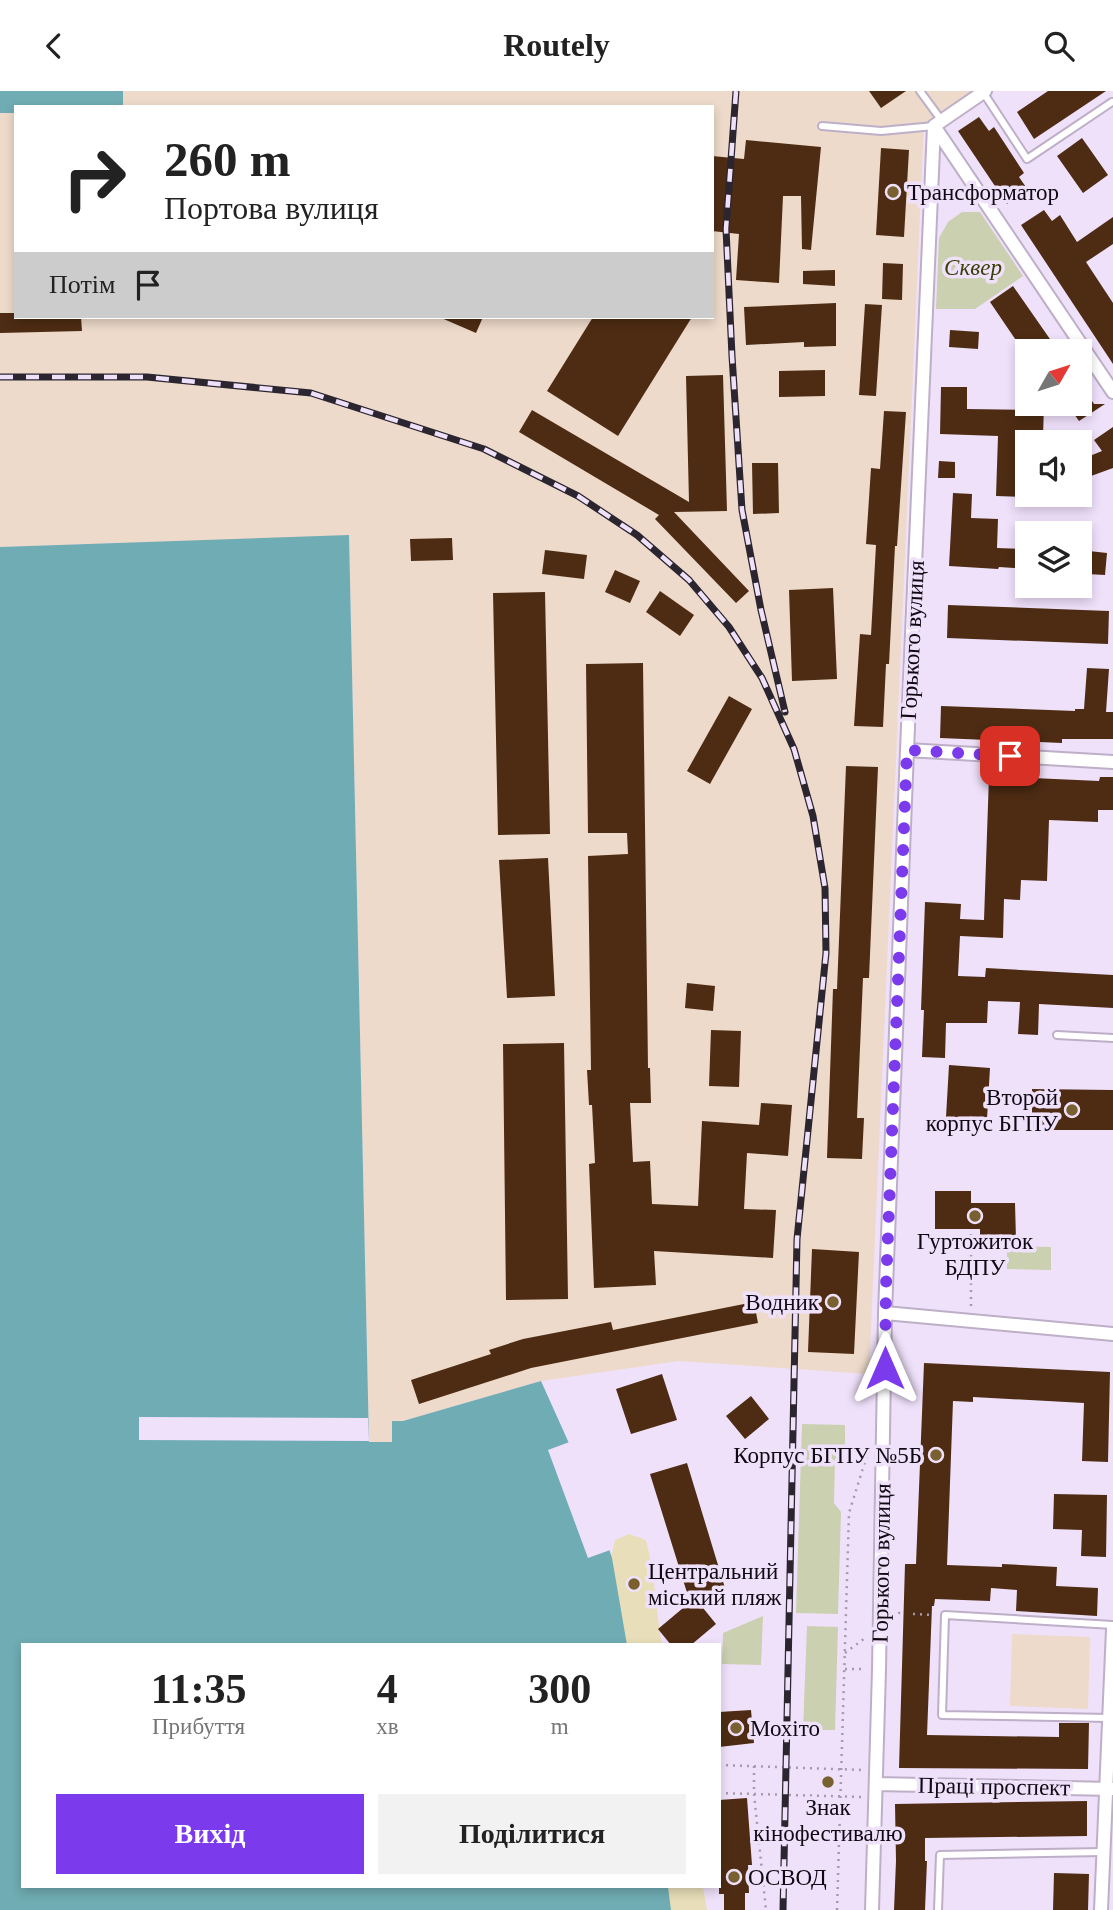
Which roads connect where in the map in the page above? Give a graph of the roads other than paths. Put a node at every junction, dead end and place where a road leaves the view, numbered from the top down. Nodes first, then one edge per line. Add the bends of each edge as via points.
1 (920, 91) edge
2 (984, 92) edge
3 (1112, 102) edge
4 (938, 123) junction
5 (822, 126) dead end
6 (1113, 392) edge
7 (907, 750) junction
8 (1113, 762) edge
9 (1057, 1035) dead end
10 (1113, 1038) edge
11 (886, 1313) junction
12 (1113, 1334) edge
13 (1113, 1627) edge
14 (1109, 1718) junction
15 (876, 1784) junction
16 (1110, 1789) edge
17 (1103, 1852) junction
18 (1105, 1909) edge
19 (872, 1910) edge
20 (938, 1910) edge

1 - 4 lane
2 - 3 lane via 1027,159
2 - 4 street
4 - 5 lane via 881,131
4 - 6 street
4 - 7 street, Горького вулиця
7 - 8 street
7 - 11 street, Горького вулиця
9 - 10 lane
11 - 12 street
11 - 15 street, Горького вулиця
13 - 14 street
13 - 14 lane via 945,1615 942,1715
14 - 16 street
15 - 16 street, Праці проспект
15 - 19 street, Горького вулиця
16 - 17 street
17 - 18 street
17 - 20 lane via 940,1855

